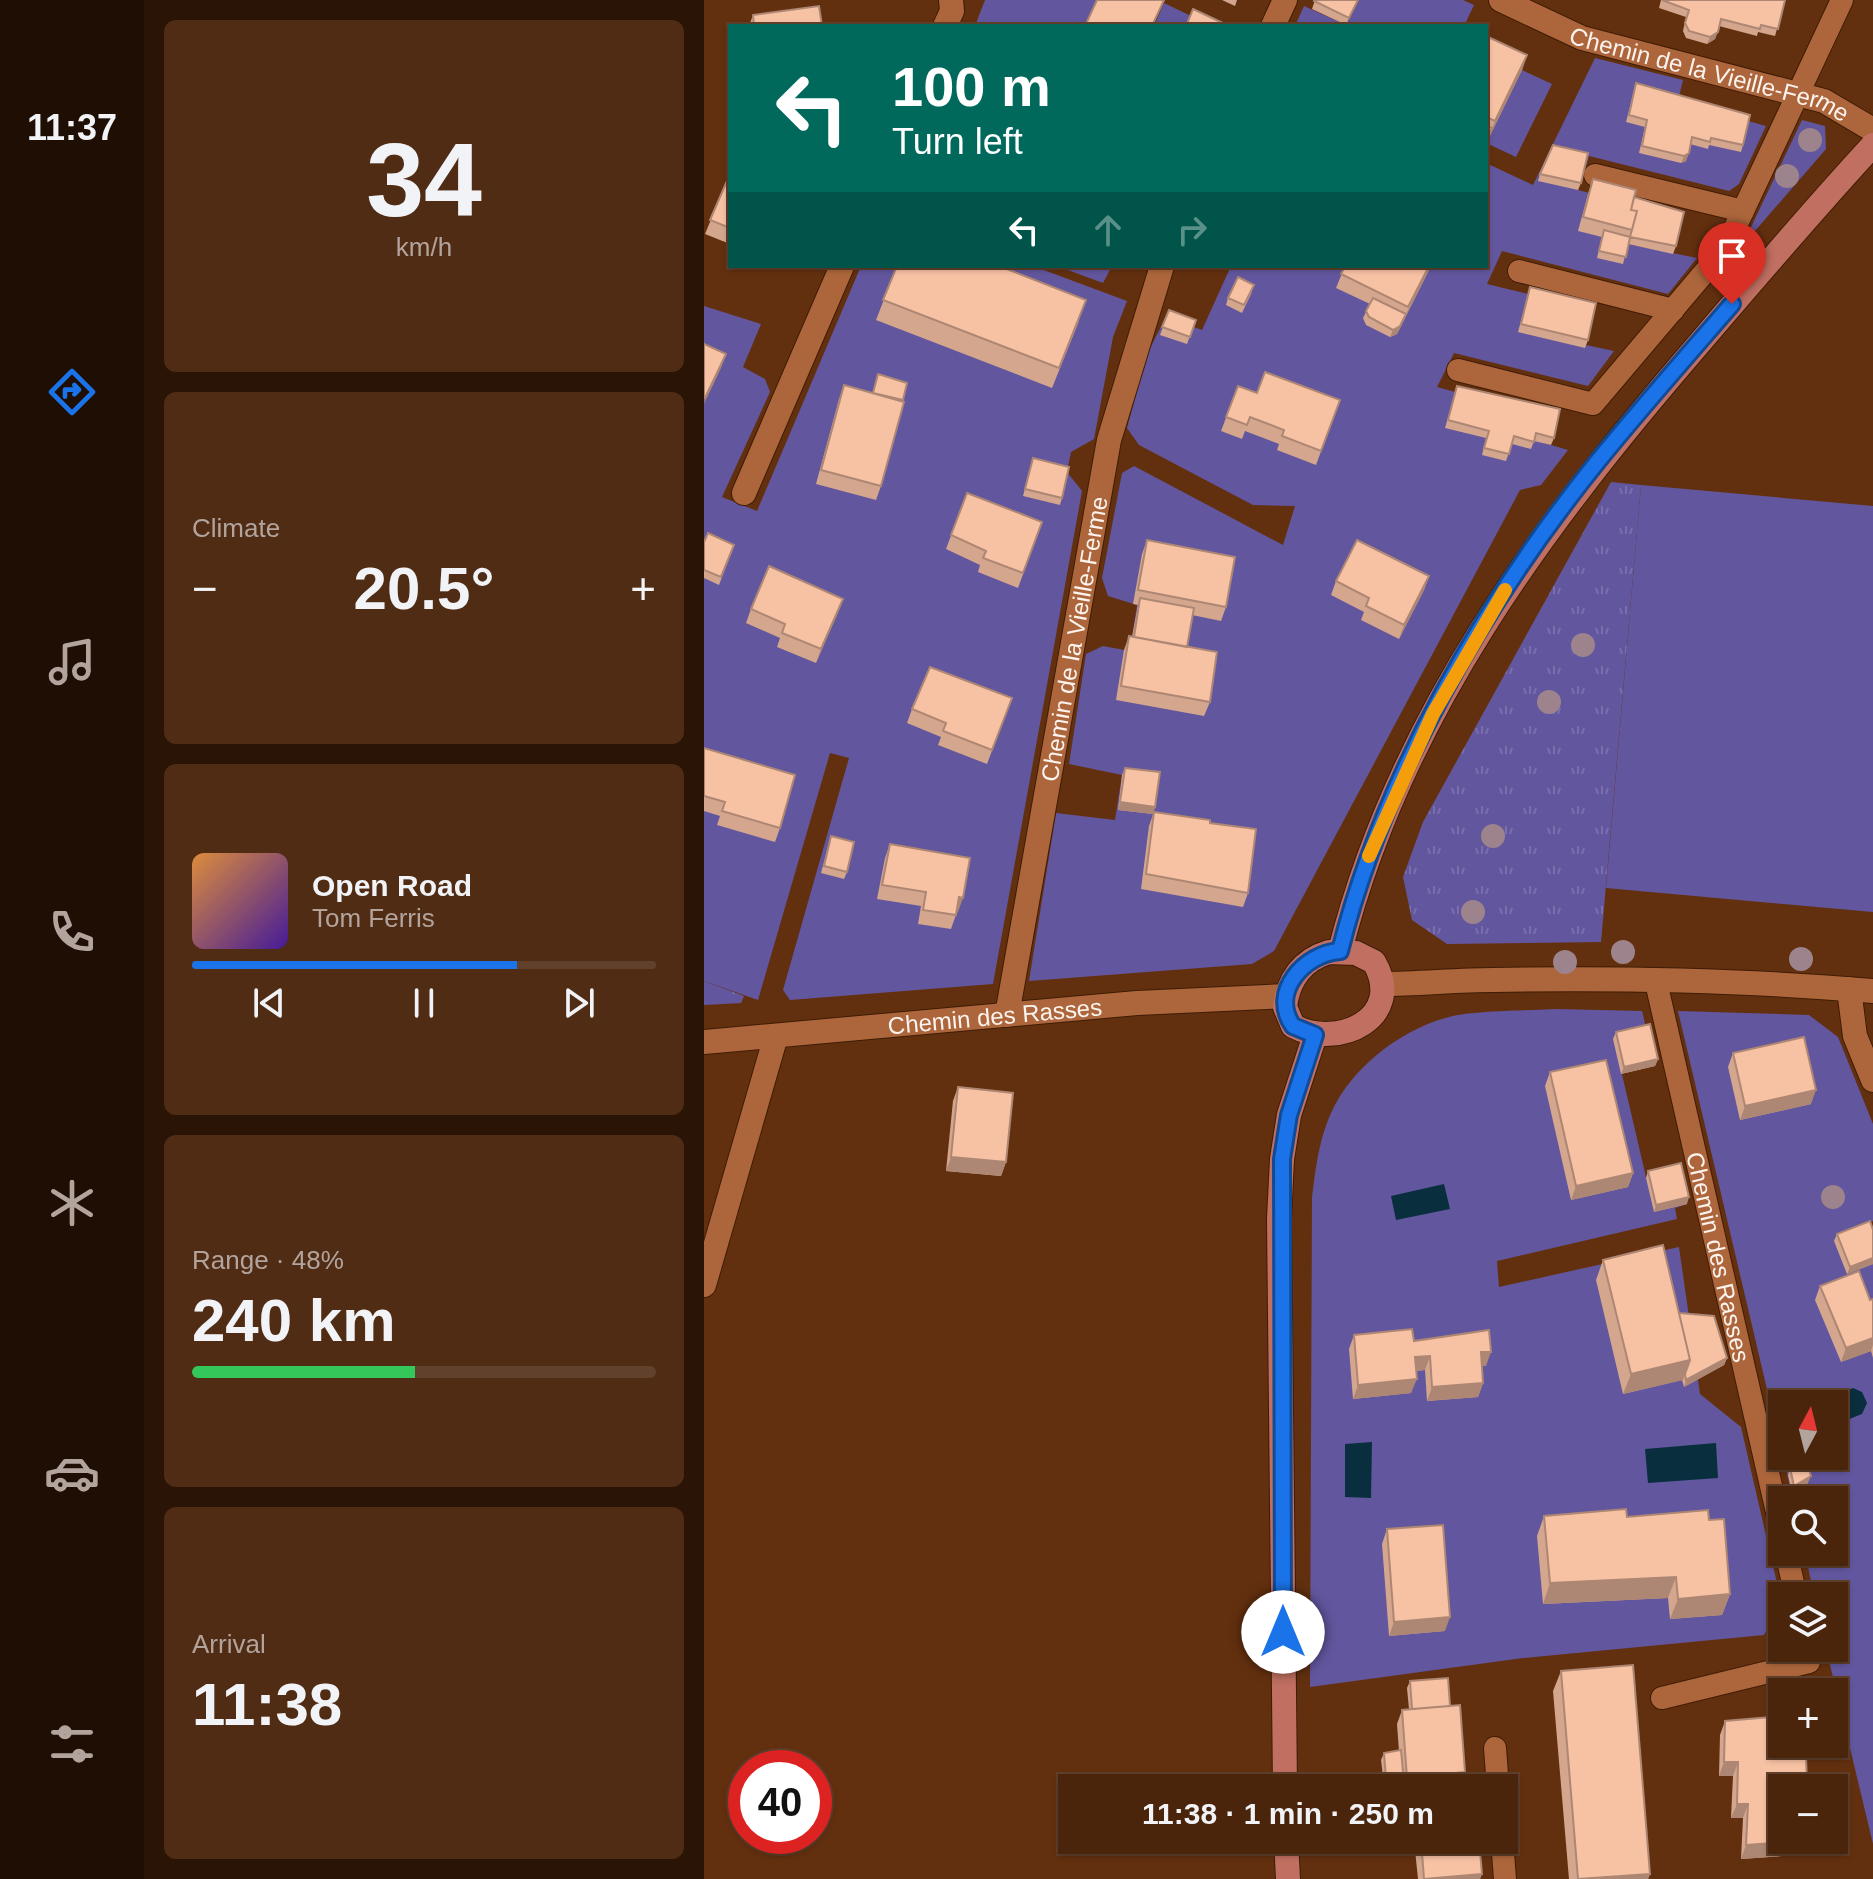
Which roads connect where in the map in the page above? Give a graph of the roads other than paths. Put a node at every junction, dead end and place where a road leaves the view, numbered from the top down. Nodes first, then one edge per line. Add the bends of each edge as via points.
1 (951, 0) edge
2 (1285, 0) edge
3 (1501, 0) edge
4 (1842, 0) edge
5 (946, 24) edge
6 (1274, 24) edge
7 (1797, 93) junction
8 (1873, 130) edge
9 (1873, 145) edge
10 (1595, 175) dead end
11 (1743, 211) junction
12 (841, 268) edge
13 (1161, 268) edge
14 (1519, 271) dead end
15 (1673, 310) junction
16 (1458, 370) dead end
17 (744, 493) dead end
18 (1340, 951) junction
19 (1656, 982) junction
20 (1382, 984) junction
21 (1861, 990) edge
22 (1286, 996) junction
23 (1007, 1015) junction
24 (1315, 1035) junction
25 (776, 1036) junction
26 (704, 1042) edge
27 (1873, 1080) edge
28 (704, 1285) edge
29 (1771, 1486) edge
30 (1809, 1662) edge
31 (1662, 1698) dead end
32 (1495, 1748) dead end
33 (1285, 1774) edge
34 (1497, 1774) edge
35 (1287, 1854) edge
36 (1503, 1854) edge
37 (1288, 1879) edge
38 (1505, 1879) edge

1 - 5 street
2 - 6 street
3 - 7 street, Chemin de la Vieille-Ferme via 1582,38
4 - 7 lane
7 - 8 street, Chemin de la Vieille-Ferme via 1824,101
7 - 11 lane
9 - 18 street via 1597,462 1517,571 1424,733 1367,861
10 - 11 lane
11 - 15 lane via 1726,247
12 - 17 street
13 - 23 street, Chemin de la Vieille-Ferme via 1109,440
14 - 15 lane
15 - 16 lane via 1593,404
18 - 20 street via 1374,962
18 - 22 street via 1309,959
19 - 20 street
19 - 21 street
19 - 29 lane, Chemin des Rasses
20 - 24 street via 1376,1008 1357,1029
21 - 27 street via 1855,1036
22 - 23 street, Chemin des Rasses
22 - 24 street via 1293,1026
23 - 25 street, Chemin des Rasses
24 - 33 street via 1289,1115 1282,1159
25 - 26 street, Chemin des Rasses
25 - 28 street
30 - 31 lane
32 - 34 lane
35 - 37 street
36 - 38 lane

